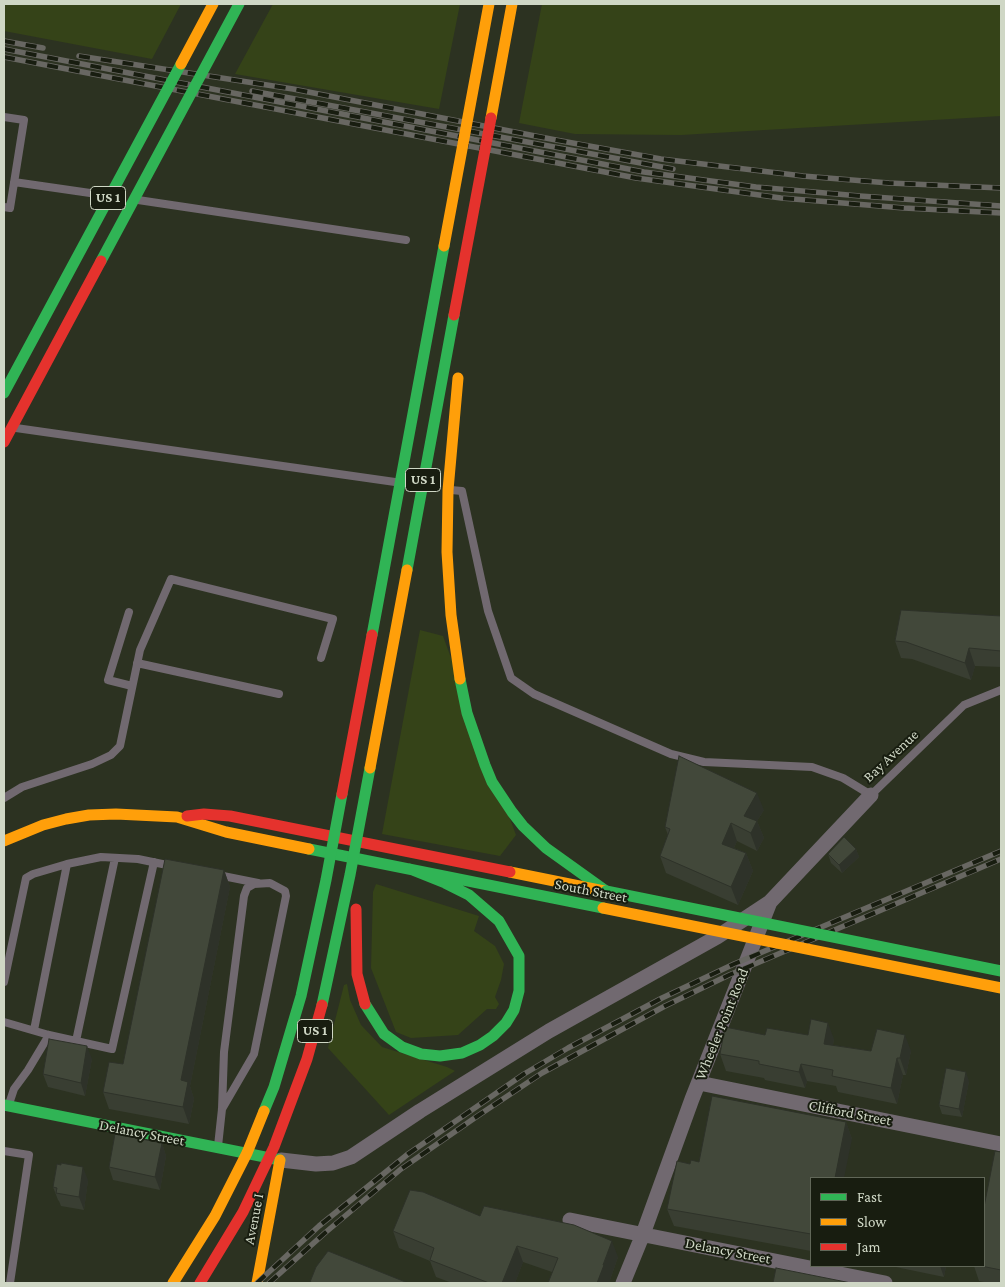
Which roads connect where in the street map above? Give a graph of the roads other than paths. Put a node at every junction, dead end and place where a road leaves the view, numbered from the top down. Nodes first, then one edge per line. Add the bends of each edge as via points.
1 (213, 4) edge
2 (239, 4) edge
3 (489, 4) edge
4 (512, 4) edge
5 (4, 117) edge
6 (14, 182) junction
7 (475, 201) junction
8 (4, 207) edge
9 (406, 240) dead end
10 (462, 338) dead end
11 (459, 368) dead end
12 (4, 393) edge
13 (4, 427) edge
14 (4, 442) edge
15 (432, 487) dead end
16 (442, 488) dead end
17 (128, 612) dead end
18 (321, 658) dead end
19 (137, 663) junction
20 (132, 686) junction
21 (1001, 690) edge
22 (278, 694) dead end
23 (371, 759) junction
24 (871, 795) junction
25 (4, 798) edge
26 (177, 817) junction
27 (4, 841) edge
28 (115, 858) junction
29 (154, 862) junction
30 (67, 864) junction
31 (183, 868) edge
32 (410, 870) junction
33 (212, 874) edge
34 (260, 883) junction
35 (606, 891) junction
36 (770, 902) junction
37 (1001, 971) edge
38 (4, 982) edge
39 (1001, 988) edge
40 (4, 1022) edge
41 (34, 1030) junction
42 (49, 1035) junction
43 (76, 1041) junction
44 (699, 1083) junction
45 (6, 1105) edge
46 (222, 1109) junction
47 (1001, 1144) edge
48 (217, 1148) junction
49 (4, 1151) edge
50 (280, 1160) junction
51 (570, 1220) dead end
52 (643, 1234) junction
53 (10, 1283) edge
54 (173, 1283) edge
55 (200, 1283) edge
56 (257, 1283) edge
57 (623, 1283) edge
58 (885, 1283) edge

1 - 12 main road, US 1, bridge
2 - 14 main road, bridge
3 - 54 main road, bridge via 324,890 301,996 274,1087 247,1153 215,1216
4 - 7 main road, US 1, bridge
5 - 6 lane via 24,120
6 - 8 lane via 10,208
6 - 9 lane
7 - 10 main road, bridge
7 - 23 main road, US 1, bridge
11 - 35 main road, bridge via 448,483 447,552 451,615 467,713 492,782 512,812 546,848
13 - 15 lane
16 - 24 lane, Bay Avenue via 462,491 488,611 511,678 534,694 671,754 704,762 812,767 843,778
17 - 20 lane via 108,680
18 - 19 lane via 333,619 171,579
19 - 20 lane
19 - 22 lane
20 - 25 lane via 120,746 111,755 22,788
21 - 24 lane, Bay Avenue via 964,706
23 - 32 main road, bridge via 355,926 357,974 365,1004 384,1034 402,1047 440,1056 462,1053 480,1045 506,1023 514,1010 520,992 519,956 499,921 469,895
23 - 55 main road, US 1, bridge via 331,967 307,1059 264,1170 232,1232
24 - 36 street, Wheeler Point Road
26 - 27 main road, South Street via 116,814 66,819
26 - 32 main road, South Street via 226,832
26 - 35 main road, South Street via 230,816
28 - 29 lane
28 - 30 lane via 101,857
28 - 43 lane
29 - 31 lane
29 - 43 lane via 112,1049
30 - 38 lane via 26,878
30 - 41 lane
32 - 39 main road, South Street, bridge
33 - 34 lane
34 - 46 lane via 247,888 244,896 224,1052
34 - 46 lane via 270,883 284,891 286,896 254,1054
35 - 37 main road, South Street, bridge
36 - 44 street, Wheeler Point Road
36 - 50 street via 717,937 549,1030 351,1157 316,1164
40 - 41 lane
41 - 42 lane
42 - 43 lane
42 - 45 lane
44 - 47 street, Clifford Street
44 - 52 street, Wheeler Point Road
45 - 48 main road, Delancy Street
46 - 48 lane
48 - 50 main road, Delancy Street
49 - 53 lane via 29,1155
50 - 56 main road, Avenue I
51 - 52 street, Delancy Street
52 - 57 street, Wheeler Point Road
52 - 58 street, Delancy Street

